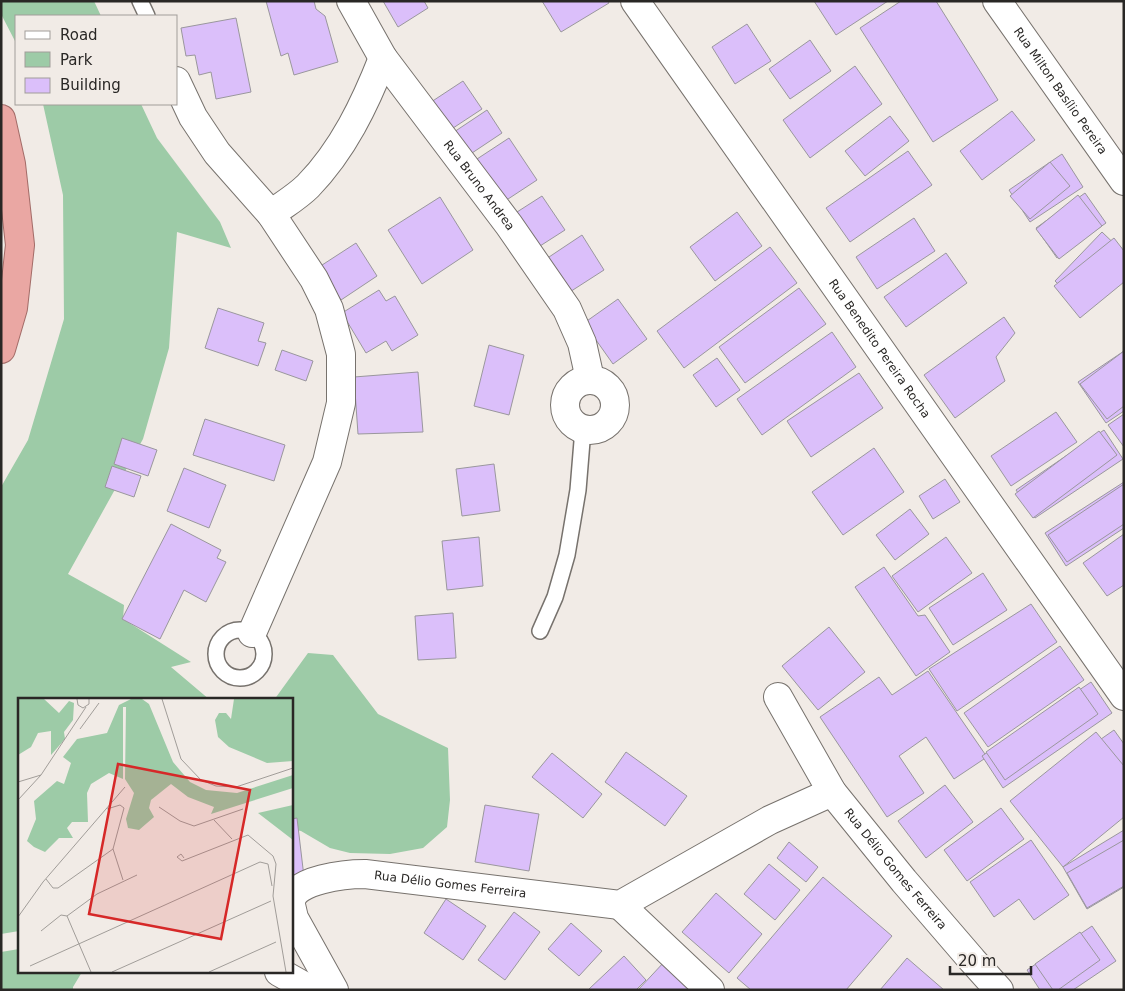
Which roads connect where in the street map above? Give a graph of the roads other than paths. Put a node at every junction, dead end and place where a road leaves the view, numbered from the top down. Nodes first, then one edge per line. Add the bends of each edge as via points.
1 (140, 1) edge
2 (351, 1) edge
3 (634, 1) edge
4 (997, 1) edge
5 (147, 15) edge
6 (383, 58) junction
7 (178, 85) edge
8 (1, 119) edge
9 (1124, 181) edge
10 (271, 214) junction
11 (1, 349) edge
12 (590, 379) junction
13 (583, 429) junction
14 (540, 631) dead end
15 (252, 633) dead end
16 (1124, 696) edge
17 (778, 697) dead end
18 (832, 792) junction
19 (292, 897) edge
20 (620, 905) junction
21 (292, 908) edge
22 (283, 974) edge
23 (311, 990) edge
24 (334, 990) edge
25 (710, 990) edge
26 (999, 990) edge

1 - 5 lane
2 - 6 street, Rua Bruno Andrea
3 - 16 street, Rua Benedito Pereira Rocha
4 - 9 street, Rua Milton Basílio Pereira
6 - 10 street via 355,120 326,166 306,187
6 - 12 street, Rua Bruno Andrea via 509,225 567,309 582,344
7 - 10 street via 193,117 217,153
8 - 11 highway via 11,164 20,245 13,308
10 - 15 street via 314,279 329,309 341,354 341,403 327,462
12 - 13 street via 578,382 568,392 564,405 567,418
12 - 13 street via 608,387 616,406 612,418 603,428
13 - 14 lane via 578,490 567,555 555,597
17 - 18 street, Rua Délio Gomes Ferreira
18 - 20 street via 770,820
18 - 26 street, Rua Délio Gomes Ferreira
19 - 20 street, Rua Délio Gomes Ferreira via 307,884 350,874 365,874
20 - 25 street
21 - 24 street, Rua Délio Gomes Ferreira via 294,918
22 - 23 street

